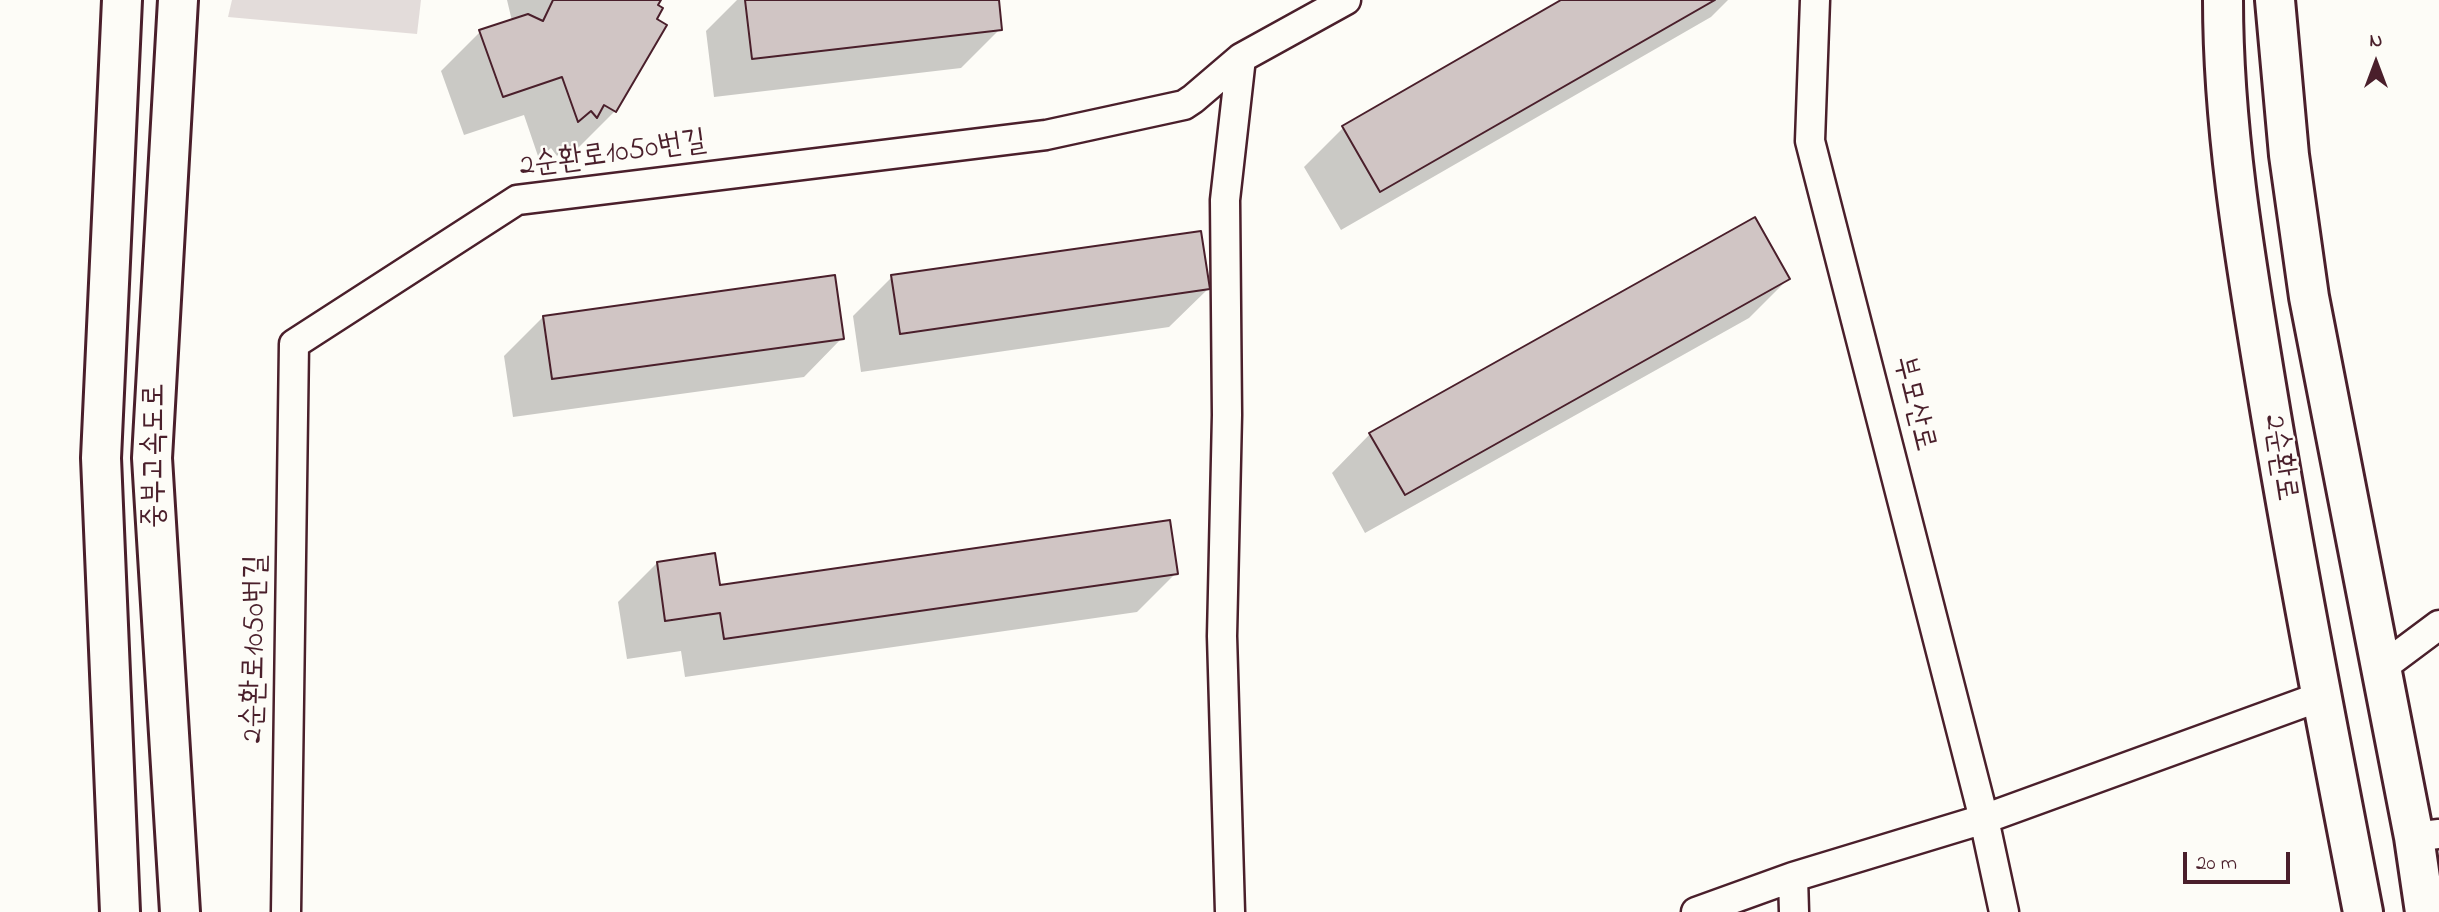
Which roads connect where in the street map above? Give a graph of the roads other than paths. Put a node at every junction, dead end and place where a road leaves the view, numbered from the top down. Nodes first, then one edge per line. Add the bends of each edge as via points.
1 (122, 0) edge
2 (178, 0) edge
3 (1346, 0) edge
4 (1815, 0) edge
5 (2223, 0) edge
6 (2275, 0) edge
7 (1241, 58) junction
8 (2439, 625) edge
9 (2380, 669) junction
10 (2322, 696) junction
11 (1984, 819) junction
12 (2426, 836) edge
13 (1793, 877) junction
14 (120, 912) edge
15 (180, 912) edge
16 (286, 912) edge
17 (1230, 912) edge
18 (1696, 912) edge
19 (1794, 912) edge
20 (2004, 912) edge
21 (2363, 912) edge
22 (2425, 912) edge

1 - 14 main road, 중부고속도로 via 101,458
2 - 15 main road, 중부고속도로 via 152,458
3 - 7 street, 2순환로1050번길
4 - 11 street, 부모산로 via 1810,141
5 - 10 main road, 2순환로 via 2231,141 2247,268
6 - 9 main road, 2순환로 via 2289,155 2309,297
7 - 16 street, 2순환로1050번길 via 1184,104 1046,135 517,200 294,344
7 - 17 street via 1225,200 1222,636
8 - 9 street
9 - 12 main road, 2순환로
10 - 11 street
10 - 21 main road, 2순환로
11 - 13 street
11 - 20 street, 부모산로
12 - 22 main road, 2순환로
13 - 18 street
13 - 19 street

